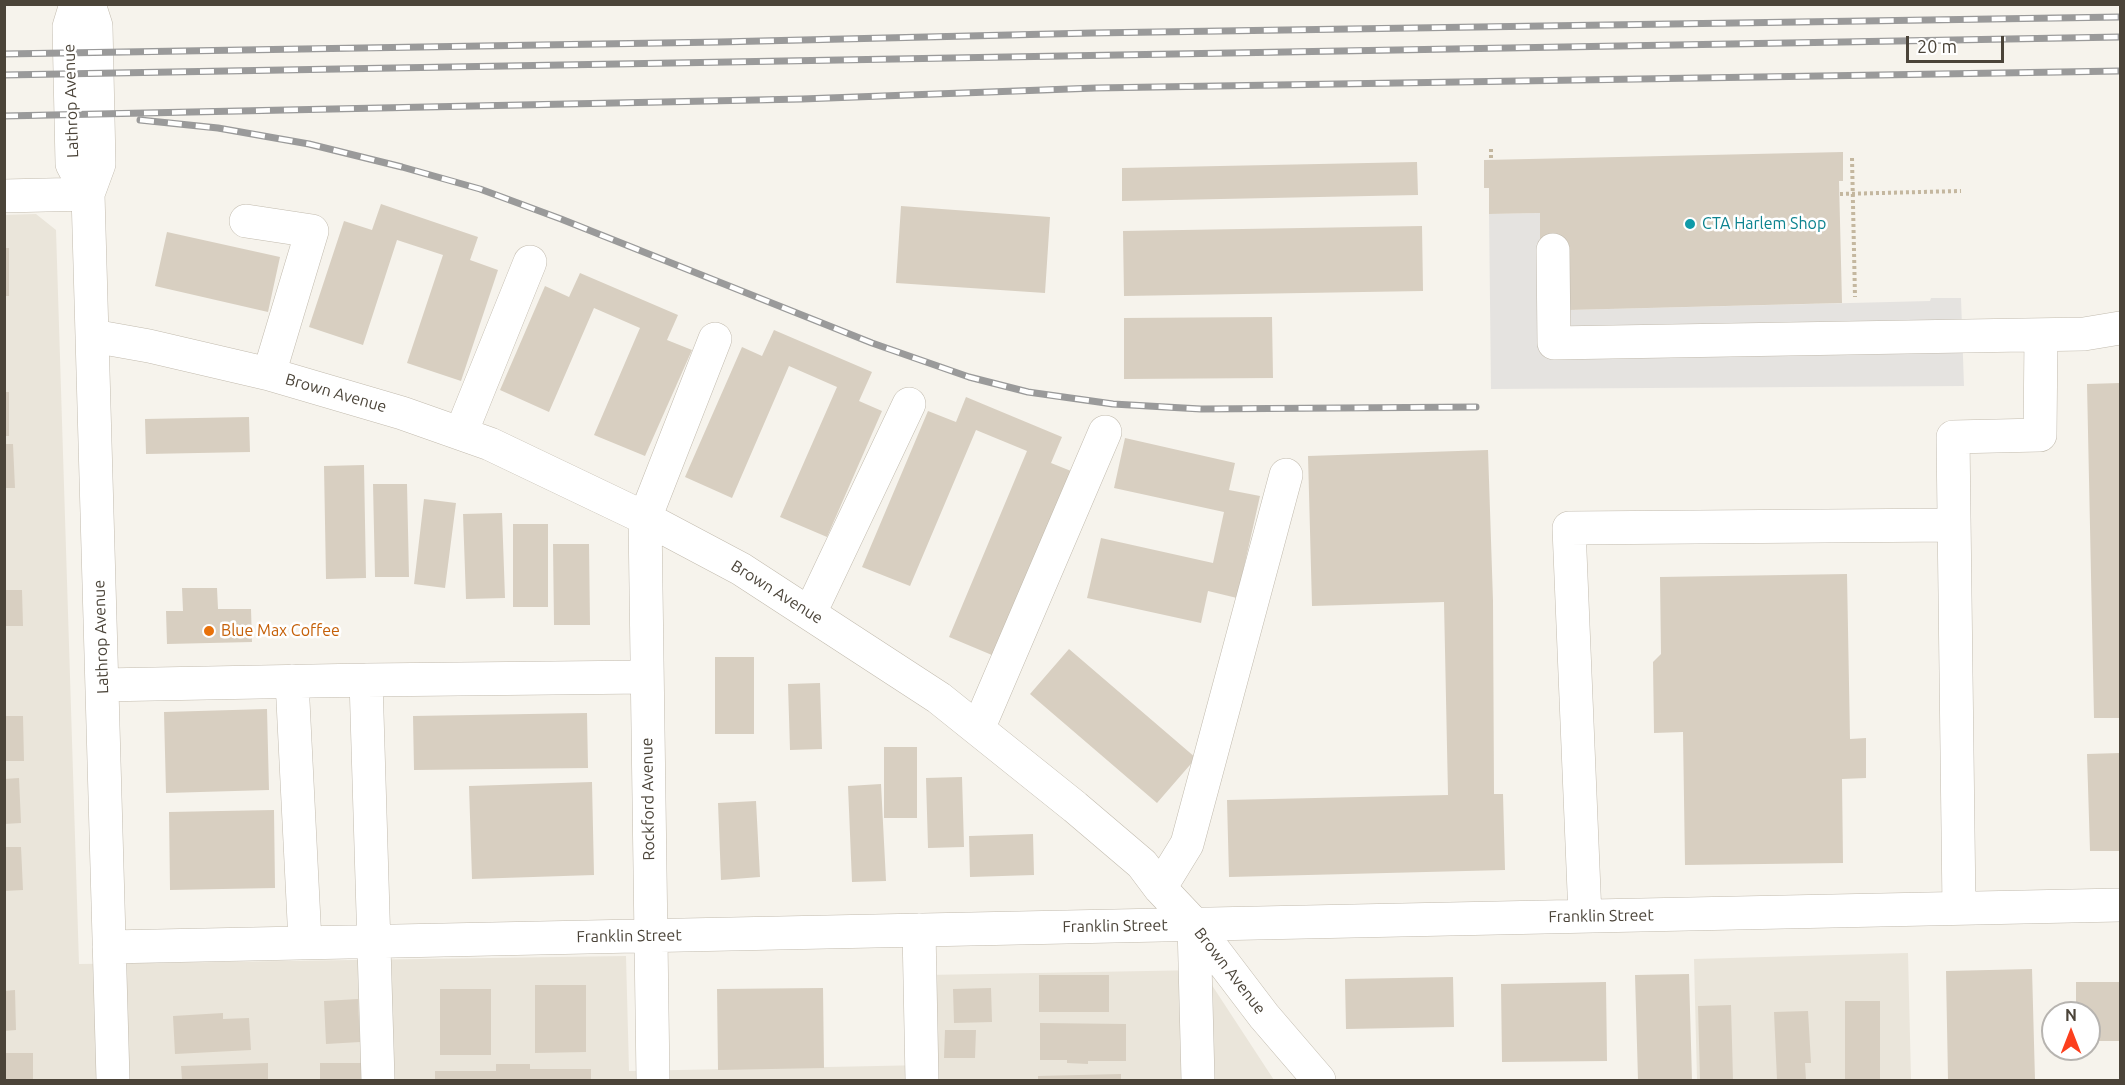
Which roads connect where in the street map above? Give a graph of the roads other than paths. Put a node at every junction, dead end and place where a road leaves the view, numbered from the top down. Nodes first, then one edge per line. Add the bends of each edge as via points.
1 (76, 4) edge
2 (89, 4) edge
3 (88, 194) junction
4 (4, 196) edge
5 (246, 221) dead end
6 (1553, 250) dead end
7 (530, 262) dead end
8 (2121, 328) edge
9 (93, 336) junction
10 (2041, 336) junction
11 (715, 339) dead end
12 (269, 374) junction
13 (909, 404) dead end
14 (1105, 432) dead end
15 (461, 433) junction
16 (1286, 474) dead end
17 (645, 518) junction
18 (1954, 525) junction
19 (810, 613) junction
20 (647, 677) junction
21 (366, 680) junction
22 (292, 681) junction
23 (102, 686) junction
24 (978, 729) junction
25 (1160, 888) junction
26 (2121, 905) edge
27 (1959, 908) junction
28 (1585, 916) junction
29 (1194, 924) junction
30 (919, 930) junction
31 (650, 935) junction
32 (375, 941) junction
33 (305, 942) junction
34 (109, 947) junction
35 (113, 1080) edge
36 (378, 1080) edge
37 (653, 1080) edge
38 (922, 1080) edge
39 (1198, 1080) edge
40 (1320, 1080) edge

1 - 3 street, Lathrop Avenue via 69,27 72,164
2 - 3 street, Lathrop Avenue via 96,26 99,164
3 - 4 street
3 - 9 street, Lathrop Avenue
5 - 12 street via 312,231
6 - 10 street via 1554,343
7 - 15 street
8 - 10 street
9 - 12 street, Brown Avenue
9 - 23 street, Lathrop Avenue
10 - 18 street via 2040,435 1953,437
11 - 17 street
12 - 15 street, Brown Avenue
13 - 19 street
14 - 24 street
15 - 17 street, Brown Avenue
16 - 25 street via 1187,844
17 - 19 street, Brown Avenue via 741,569
17 - 20 street, Rockford Avenue
18 - 27 street
18 - 28 street via 1569,528
19 - 24 street, Brown Avenue via 939,698
20 - 21 street
20 - 31 street, Rockford Avenue
21 - 22 street
21 - 32 street
22 - 23 street
22 - 33 street
23 - 34 street, Lathrop Avenue
24 - 25 street, Brown Avenue via 1134,857
25 - 29 street, Brown Avenue
26 - 27 street, Franklin Street
27 - 28 street, Franklin Street
28 - 29 street, Franklin Street
29 - 30 street, Franklin Street
29 - 39 street
29 - 40 street, Brown Avenue via 1264,1016
30 - 31 street, Franklin Street
30 - 38 street
31 - 32 street, Franklin Street
31 - 37 street, Rockford Avenue
32 - 33 street, Franklin Street
32 - 36 street
33 - 34 street, Franklin Street
34 - 35 street, Lathrop Avenue

